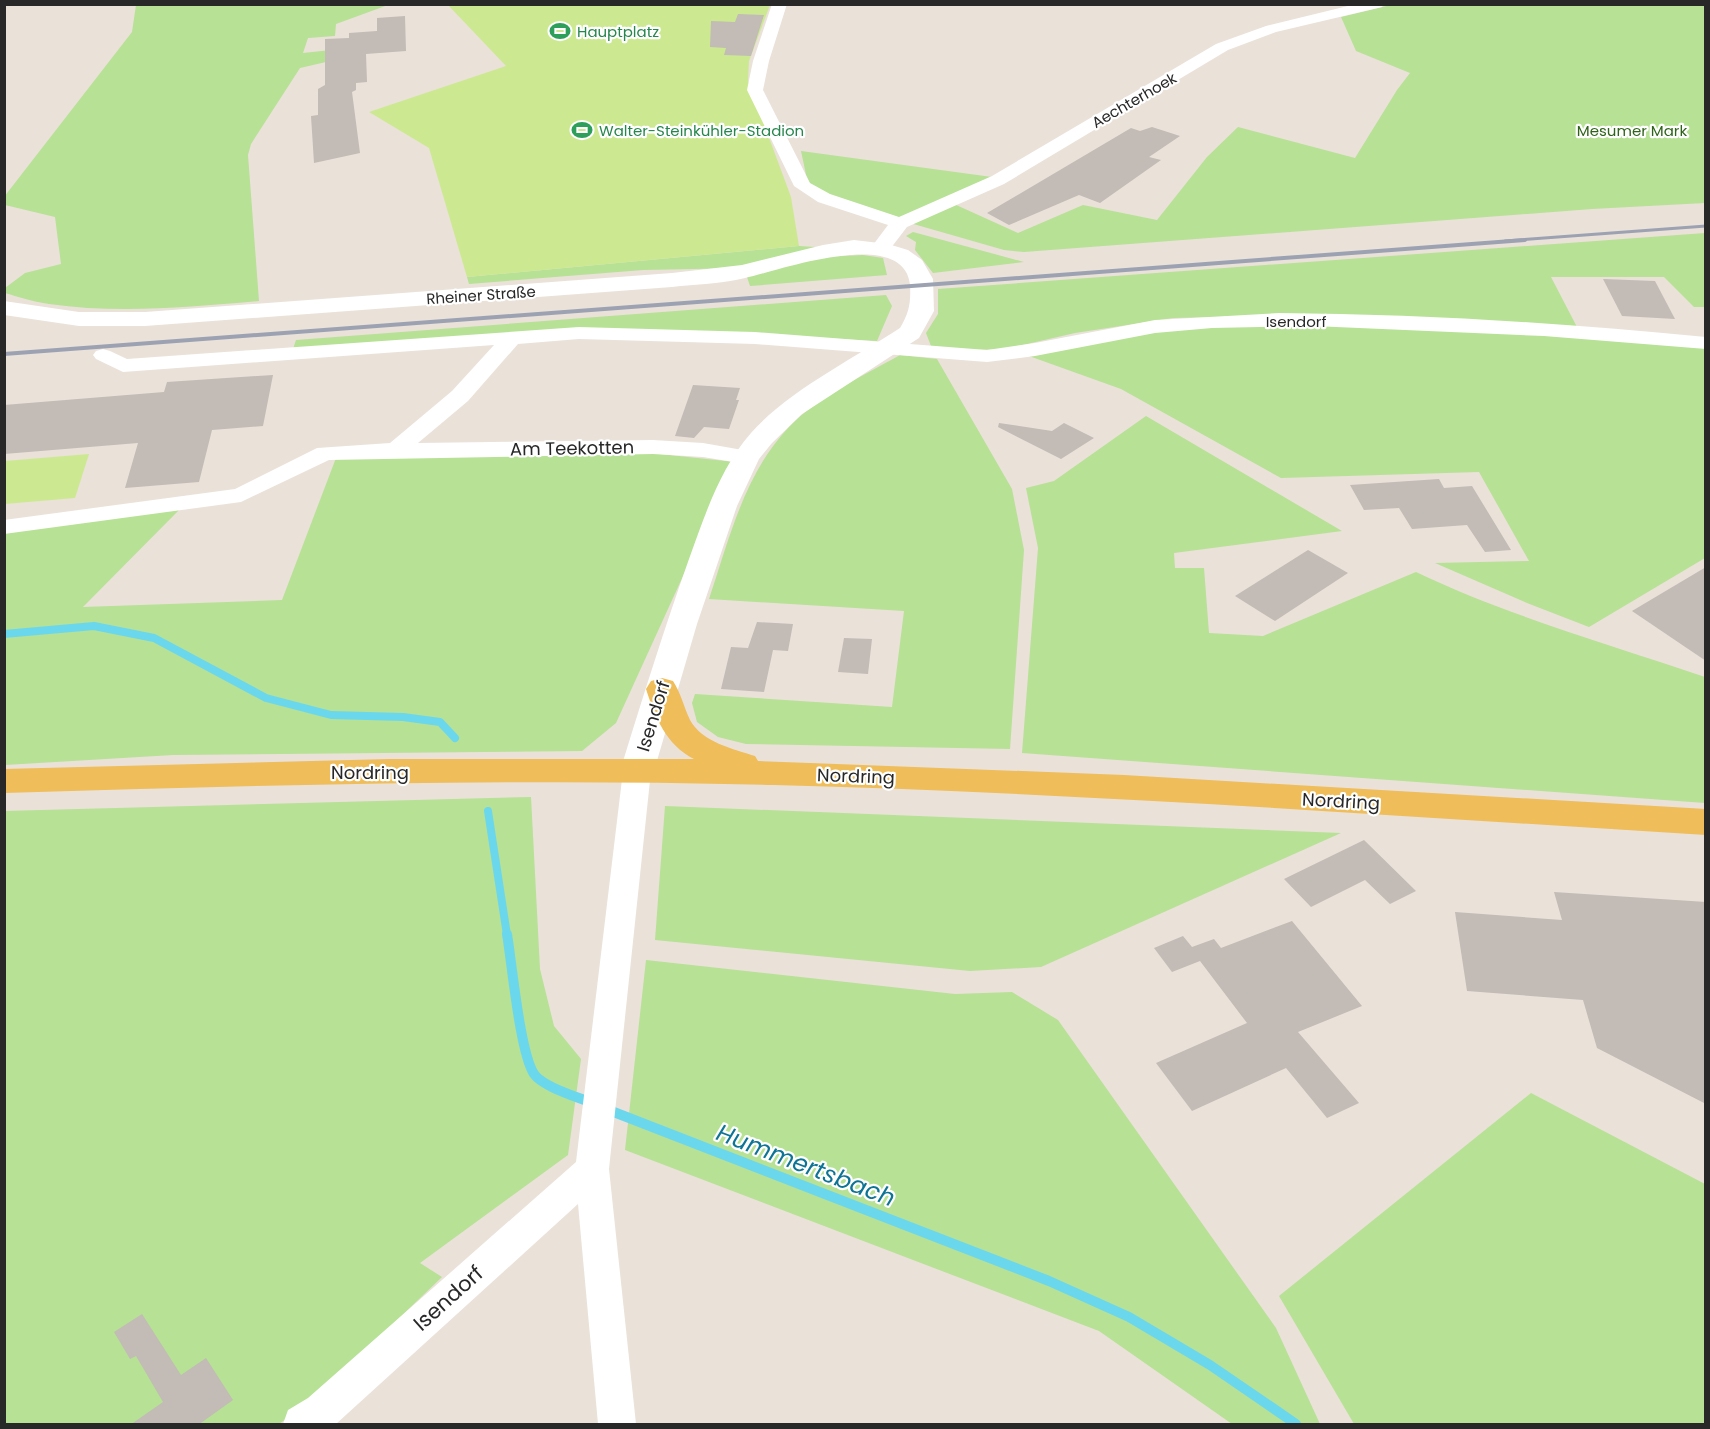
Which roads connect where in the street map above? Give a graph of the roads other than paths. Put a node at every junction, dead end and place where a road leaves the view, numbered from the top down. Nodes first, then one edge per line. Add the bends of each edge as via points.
1 (780, 4) edge
2 (1377, 4) edge
3 (900, 223) junction
4 (880, 249) junction
5 (923, 300) joint
6 (4, 308) edge
7 (514, 336) junction
8 (1706, 343) edge
9 (890, 347) junction
10 (103, 355) dead end
11 (396, 450) junction
12 (746, 457) junction
13 (4, 527) edge
14 (662, 688) junction
15 (637, 771) junction
16 (776, 773) junction
17 (4, 781) edge
18 (1706, 822) edge
19 (594, 1152) junction
20 (302, 1425) edge
21 (617, 1425) edge

1 - 3 street via 755,90 803,186 824,198
2 - 3 street, Aechterhoek via 1271,29 1222,46 998,180
3 - 4 street, Aechterhoek
4 - 5 street, Rheiner Straße via 900,255 914,265
4 - 6 street, Rheiner Straße via 854,247 742,272 672,280 145,319 79,319
5 - 9 street, Isendorf via 918,322
7 - 9 street via 579,333 755,338
7 - 10 street via 123,366
7 - 11 street via 460,396
8 - 9 street, Isendorf via 1365,321 1276,321 1179,324 987,356
9 - 12 street, Isendorf via 794,408
11 - 12 street, Am Teekotten via 653,447
11 - 13 street, Am Teekotten via 325,453 241,495
12 - 14 street, Isendorf via 723,506
14 - 15 street, Isendorf
14 - 16 main road via 672,723 687,742
15 - 16 main road, Nordring
15 - 17 main road, Nordring via 299,772
15 - 19 street, Isendorf
16 - 18 main road, Nordring
19 - 20 street, Isendorf via 322,1411
19 - 21 street, Isendorf

